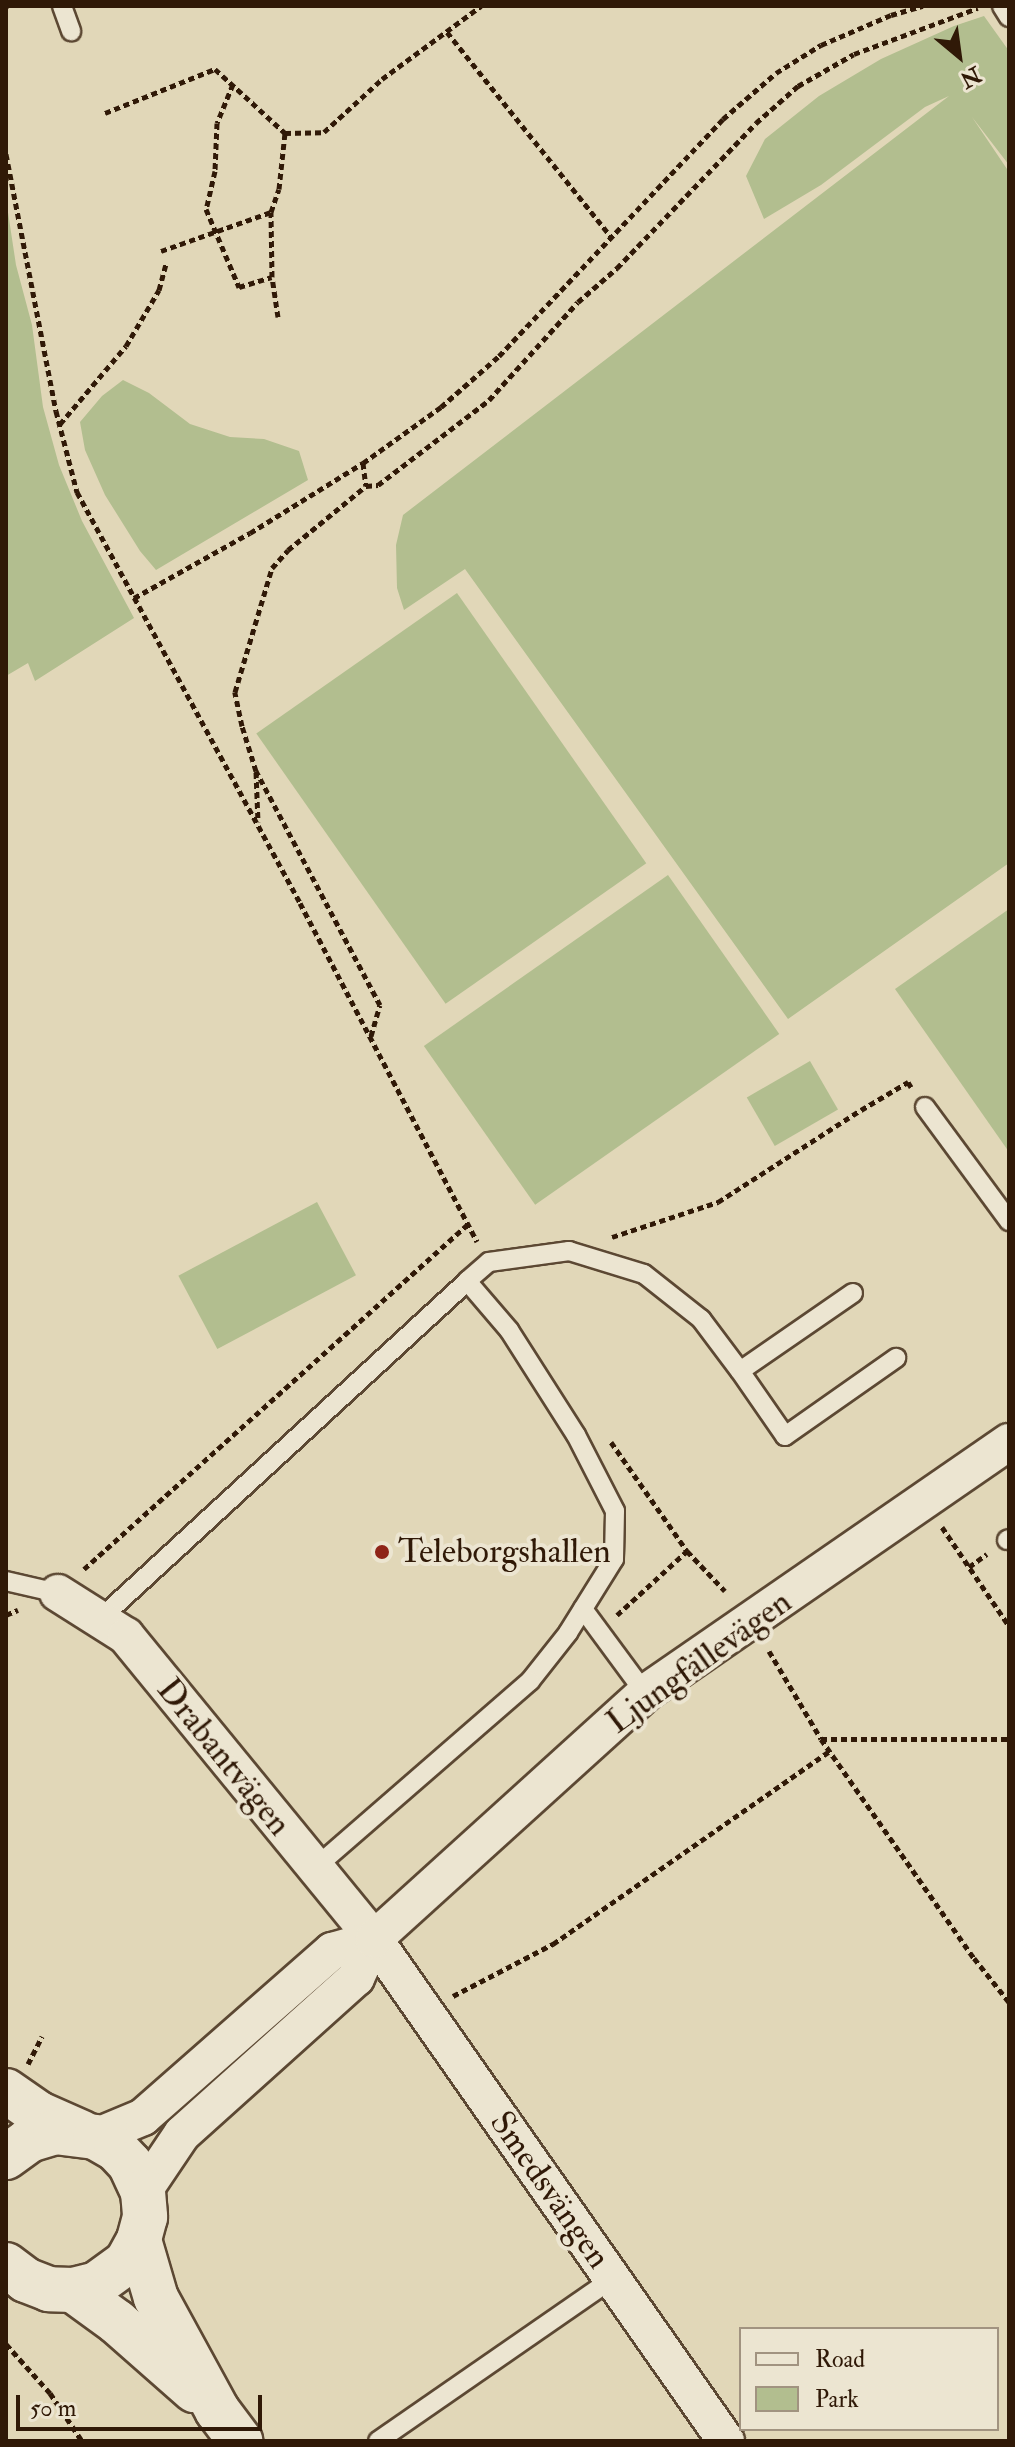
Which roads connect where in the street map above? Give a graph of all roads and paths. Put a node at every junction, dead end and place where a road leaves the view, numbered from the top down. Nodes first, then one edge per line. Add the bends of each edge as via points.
1 (62, 6) edge
2 (481, 6) edge
3 (923, 6) edge
4 (982, 6) edge
5 (1002, 6) edge
6 (1009, 17) edge
7 (71, 31) dead end
8 (447, 32) junction
9 (233, 84) junction
10 (105, 113) dead end
11 (285, 133) junction
12 (6, 154) edge
13 (6, 185) edge
14 (13, 189) junction
15 (271, 212) junction
16 (216, 231) junction
17 (612, 238) junction
18 (161, 251) dead end
19 (166, 263) dead end
20 (272, 277) junction
21 (278, 317) dead end
22 (59, 425) junction
23 (363, 463) junction
24 (366, 486) junction
25 (134, 598) junction
26 (256, 771) junction
27 (258, 826) junction
28 (371, 1036) junction
29 (925, 1107) joint
30 (1009, 1221) edge
31 (569, 1251) junction
32 (467, 1281) junction
33 (853, 1293) dead end
34 (896, 1358) dead end
35 (740, 1371) junction
36 (1009, 1442) edge
37 (925, 1503) junction
38 (687, 1551) dead end
39 (6, 1581) edge
40 (58, 1593) junction
41 (583, 1609) junction
42 (6, 1615) edge
43 (101, 1618) junction
44 (1009, 1626) edge
45 (600, 1631) junction
46 (769, 1651) dead end
47 (645, 1693) junction
48 (821, 1739) junction
49 (1009, 1739) edge
50 (830, 1751) junction
51 (314, 1869) junction
52 (374, 1939) junction
53 (1009, 2002) edge
54 (425, 2012) junction
55 (6, 2091) edge
56 (89, 2135) junction
57 (6, 2157) edge
58 (143, 2192) junction
59 (139, 2240) junction
60 (6, 2265) edge
61 (613, 2278) junction
62 (61, 2290) junction
63 (6, 2299) edge
64 (6, 2344) edge
65 (229, 2426) edge
66 (82, 2441) edge
67 (378, 2441) edge
68 (726, 2441) edge

1 - 7 lane
2 - 8 path
3 - 17 path via 821,45 776,73 723,119
4 - 24 path via 854,54 798,86 578,302 489,400 378,485
5 - 6 lane
8 - 11 path via 382,79 324,132
8 - 17 path
9 - 10 path via 215,69
9 - 11 path
9 - 16 path via 217,123 215,171 206,209
11 - 15 path
12 - 14 path
13 - 14 path
14 - 22 path
15 - 16 path
15 - 20 path
16 - 18 path
16 - 20 path via 239,287
17 - 23 path via 499,356 441,407
19 - 22 path via 159,290 126,346
20 - 21 path
22 - 25 path via 77,492
23 - 24 path
23 - 25 path
24 - 26 path via 272,568 235,692
25 - 27 path
26 - 27 path
26 - 28 path via 380,1005
27 - 28 path
28 - 40 path via 467,1225
29 - 30 lane
29 - 31 path via 908,1082 718,1202
31 - 32 lane via 489,1262
31 - 35 lane via 644,1274 701,1319
32 - 41 lane via 509,1330 576,1435 615,1511 614,1559
32 - 43 lane
33 - 35 lane
34 - 35 lane via 785,1436
36 - 37 street, Ljungfällevägen
37 - 44 path
37 - 47 street, Ljungfällevägen
38 - 45 path
39 - 40 lane
40 - 42 path
40 - 43 street, Drabantvägen
41 - 45 lane
41 - 51 lane via 530,1681
43 - 51 street, Drabantvägen via 143,1656
45 - 47 lane
46 - 48 path
47 - 52 street, Ljungfällevägen
48 - 49 path
48 - 50 path
50 - 53 path
50 - 54 path via 553,1944
51 - 52 street, Drabantvägen
52 - 54 street, Smedsvängen
52 - 56 street, Ljungfällevägen via 332,1951 143,2117
52 - 58 street, Ljungfällevägen via 356,1978 182,2134
54 - 61 street, Smedsvängen
55 - 56 main road via 39,2114
56 - 57 main road via 41,2135
56 - 58 main road via 124,2156
58 - 59 main road via 145,2217
59 - 62 main road via 118,2270 97,2284
59 - 65 main road via 156,2298
60 - 62 main road via 26,2280
61 - 67 lane
61 - 68 street, Smedsvängen
62 - 63 street
62 - 65 main road via 117,2322
64 - 66 path via 50,2393

